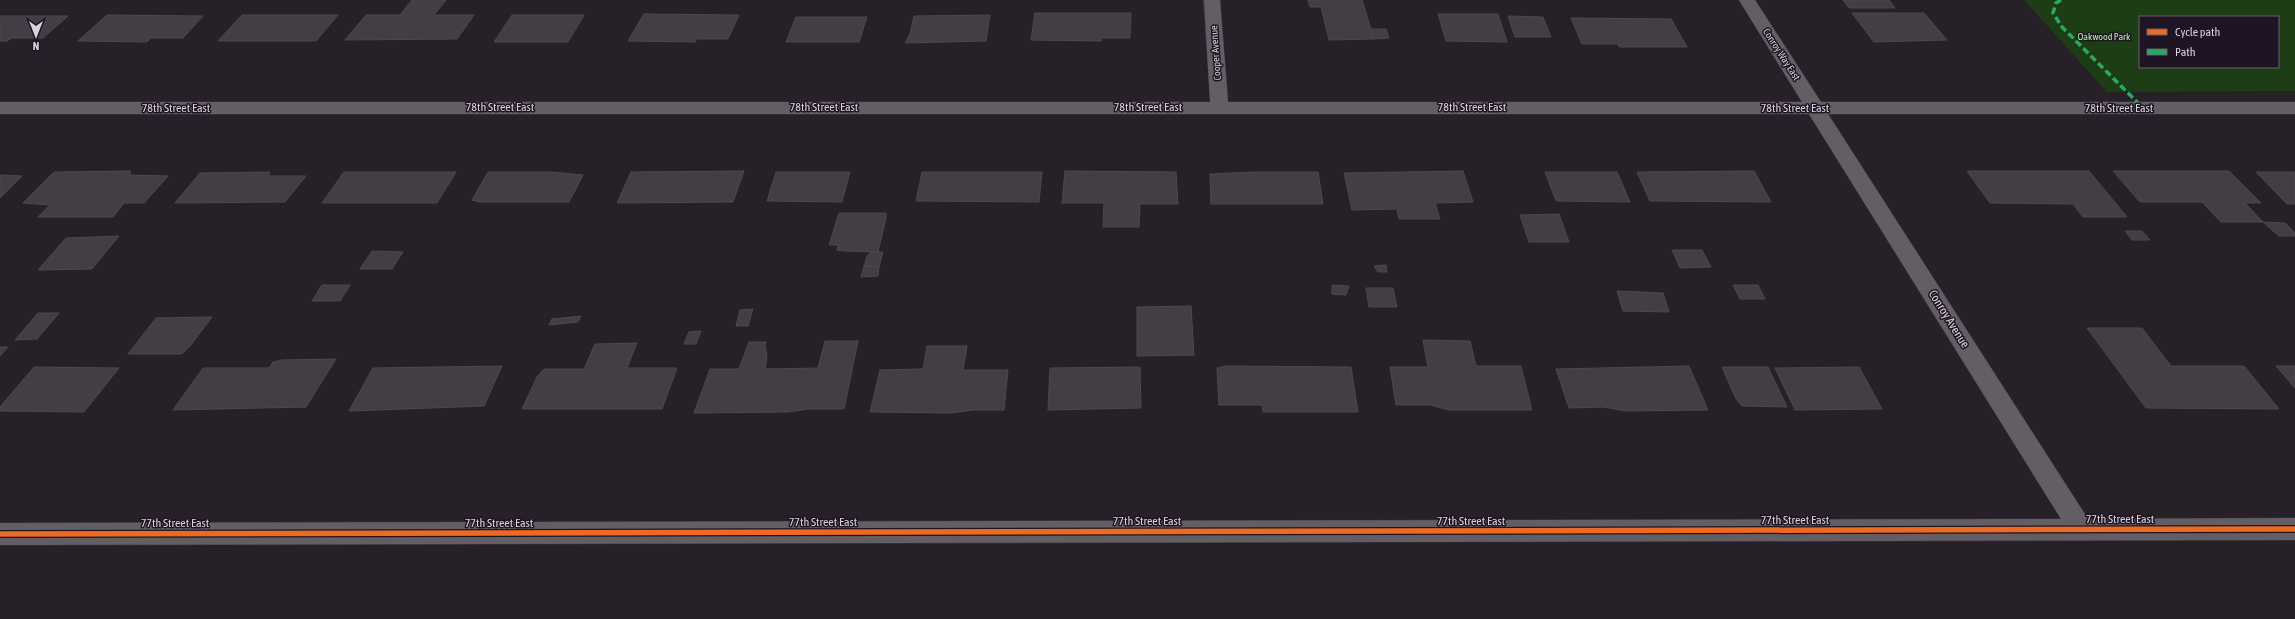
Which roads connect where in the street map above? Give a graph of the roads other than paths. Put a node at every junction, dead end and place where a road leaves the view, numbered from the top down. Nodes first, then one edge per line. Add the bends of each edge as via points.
1 (1212, 0) edge
2 (1747, 0) edge
3 (1219, 107) junction
4 (0, 108) edge
5 (1817, 108) junction
6 (2295, 108) edge
7 (2081, 529) junction
8 (2295, 529) edge
9 (0, 534) edge

1 - 3 street, Cooper Avenue
2 - 5 street, Conroy Way East
3 - 4 street, 78th Street East
3 - 5 street, 78th Street East
5 - 6 street, 78th Street East
5 - 7 street, Conroy Avenue
7 - 8 street, 77th Street East
7 - 9 street, 77th Street East

